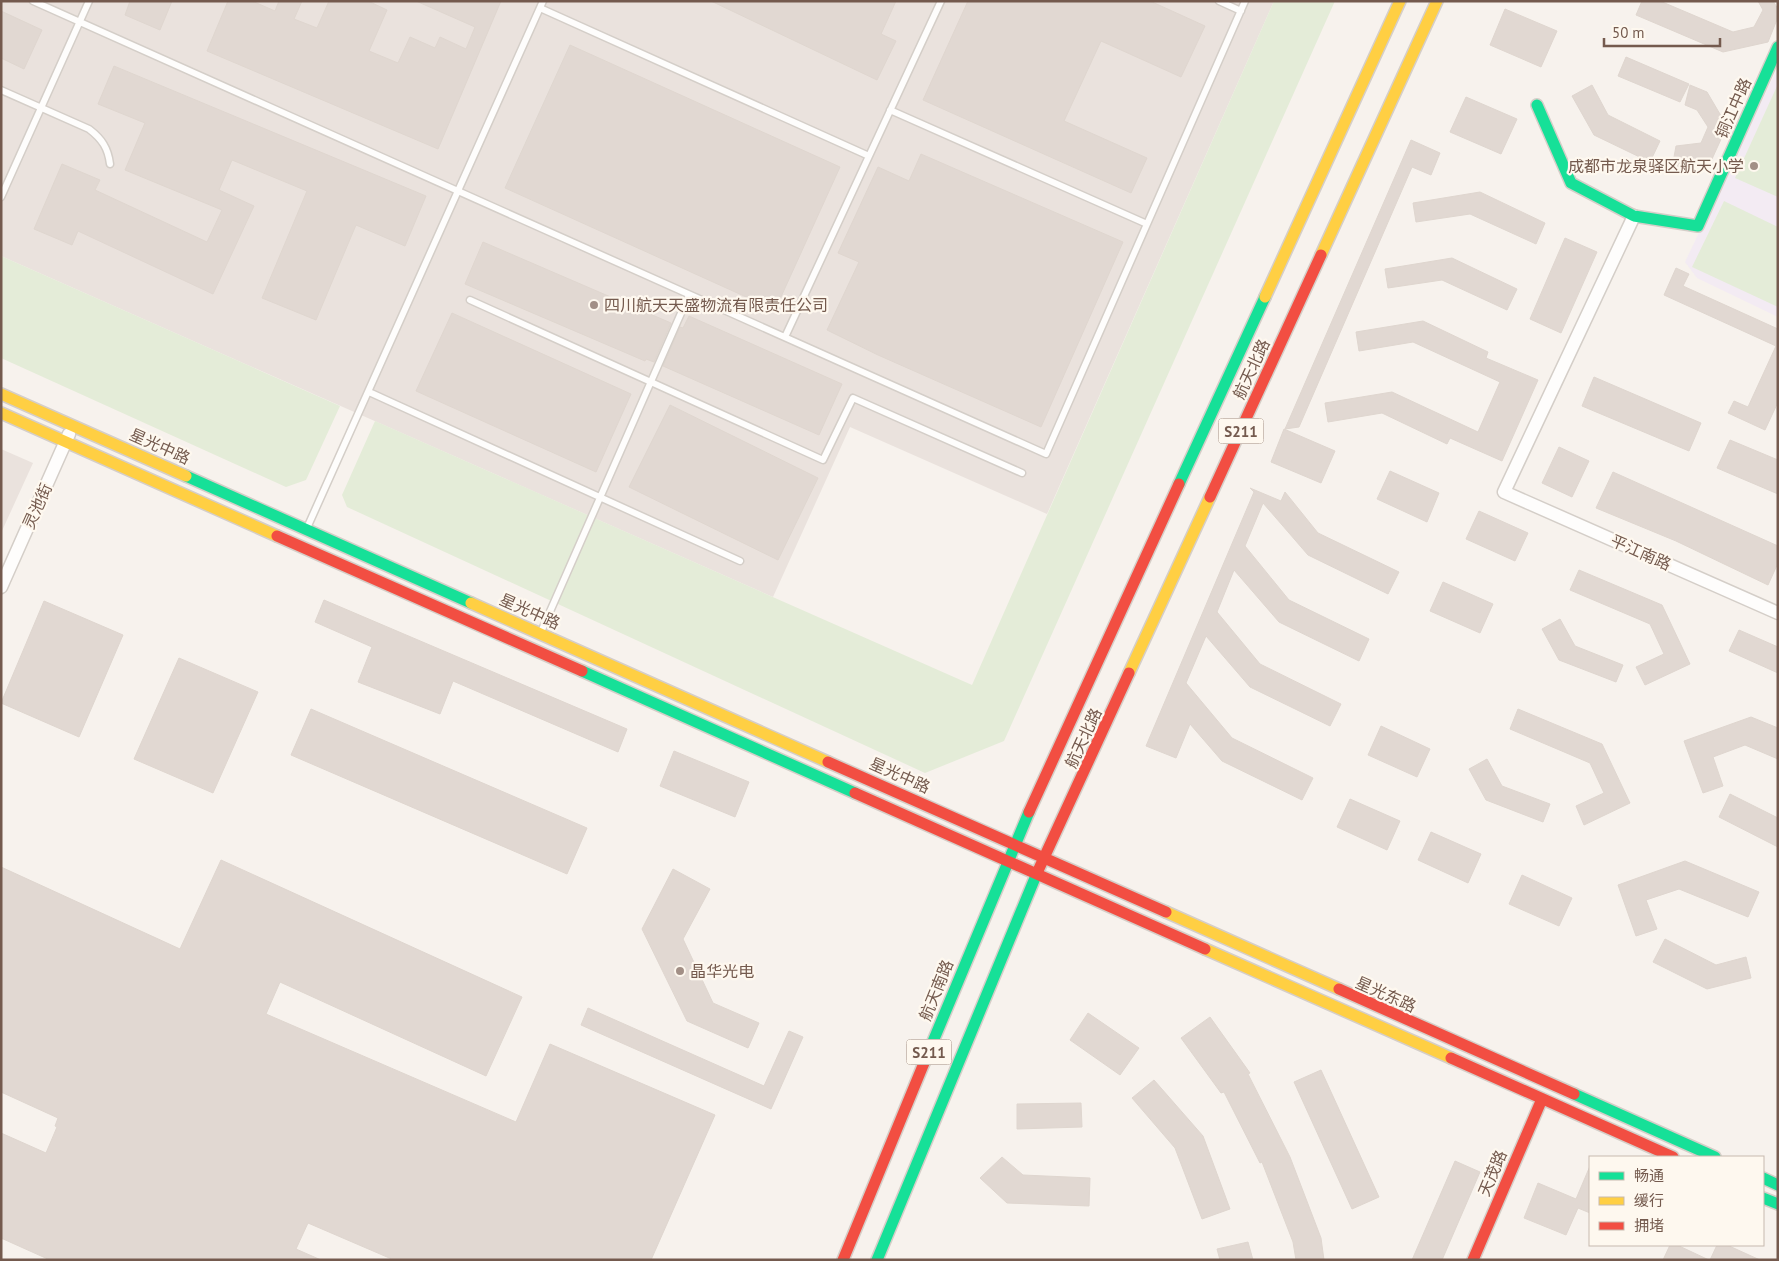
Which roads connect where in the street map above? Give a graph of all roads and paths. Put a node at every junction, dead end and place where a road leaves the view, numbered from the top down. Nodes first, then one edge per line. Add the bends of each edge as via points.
1 (33, 1) edge
2 (89, 1) edge
3 (941, 1) edge
4 (1219, 1) edge
5 (1245, 1) edge
6 (1400, 1) edge
7 (1437, 1) edge
8 (541, 5) edge
9 (1241, 11) junction
10 (80, 22) junction
11 (1777, 50) edge
12 (1, 90) edge
13 (1537, 106) dead end
14 (41, 108) junction
15 (890, 110) junction
16 (869, 156) junction
17 (110, 164) dead end
18 (458, 192) junction
19 (1, 197) edge
20 (1634, 216) junction
21 (1147, 224) junction
22 (689, 295) junction
23 (470, 300) dead end
24 (785, 337) junction
25 (650, 382) junction
26 (369, 392) junction
27 (1, 394) edge
28 (1, 413) edge
29 (72, 426) junction
30 (65, 441) junction
31 (1022, 473) dead end
32 (600, 496) junction
33 (306, 528) junction
34 (740, 561) dead end
35 (1, 587) edge
36 (1778, 613) edge
37 (540, 633) junction
38 (1016, 844) junction
39 (1008, 860) junction
40 (1044, 860) junction
41 (1037, 873) junction
42 (1542, 1099) junction
43 (1671, 1156) edge
44 (1713, 1156) edge
45 (1764, 1178) edge
46 (1778, 1185) edge
47 (1764, 1198) edge
48 (1778, 1204) edge
49 (843, 1260) edge
50 (876, 1260) edge
51 (1473, 1260) edge

1 - 10 lane
2 - 10 lane
3 - 15 lane
4 - 9 lane
5 - 9 lane
6 - 38 main road, 航天北路 / S211
7 - 40 main road, 航天北路 / S211
8 - 16 lane
8 - 18 lane
9 - 21 lane
10 - 14 lane
10 - 18 lane
11 - 20 main road, 铜江中路 via 1698,226
12 - 14 lane
13 - 20 main road, 铜江中路 via 1571,183
14 - 17 lane via 89,129 101,138 109,153
14 - 19 lane
15 - 16 lane
15 - 21 lane
16 - 24 lane
18 - 22 lane
18 - 26 lane
20 - 36 street, 平江南路 via 1504,492
21 - 24 lane via 1046,454
22 - 24 lane
22 - 25 lane
23 - 25 lane
25 - 31 lane via 823,460 853,398
25 - 32 lane
26 - 32 lane
26 - 33 lane
27 - 29 main road, 星光中路
28 - 30 main road
29 - 30 street, 灵池街
29 - 33 main road, 星光中路
30 - 35 street, 灵池街
30 - 39 main road
32 - 34 lane
32 - 37 lane
33 - 37 main road, 星光中路
37 - 38 main road, 星光中路
38 - 39 main road, 航天南路 / S211
38 - 40 main road, 星光中路
39 - 41 main road
39 - 49 main road, 航天南路 / S211
40 - 41 main road, S211
40 - 44 main road, 星光东路
41 - 42 main road, 星光东路
41 - 50 main road, S211
42 - 43 main road, 星光东路
42 - 51 main road, 天茂路
45 - 46 main road
47 - 48 main road

